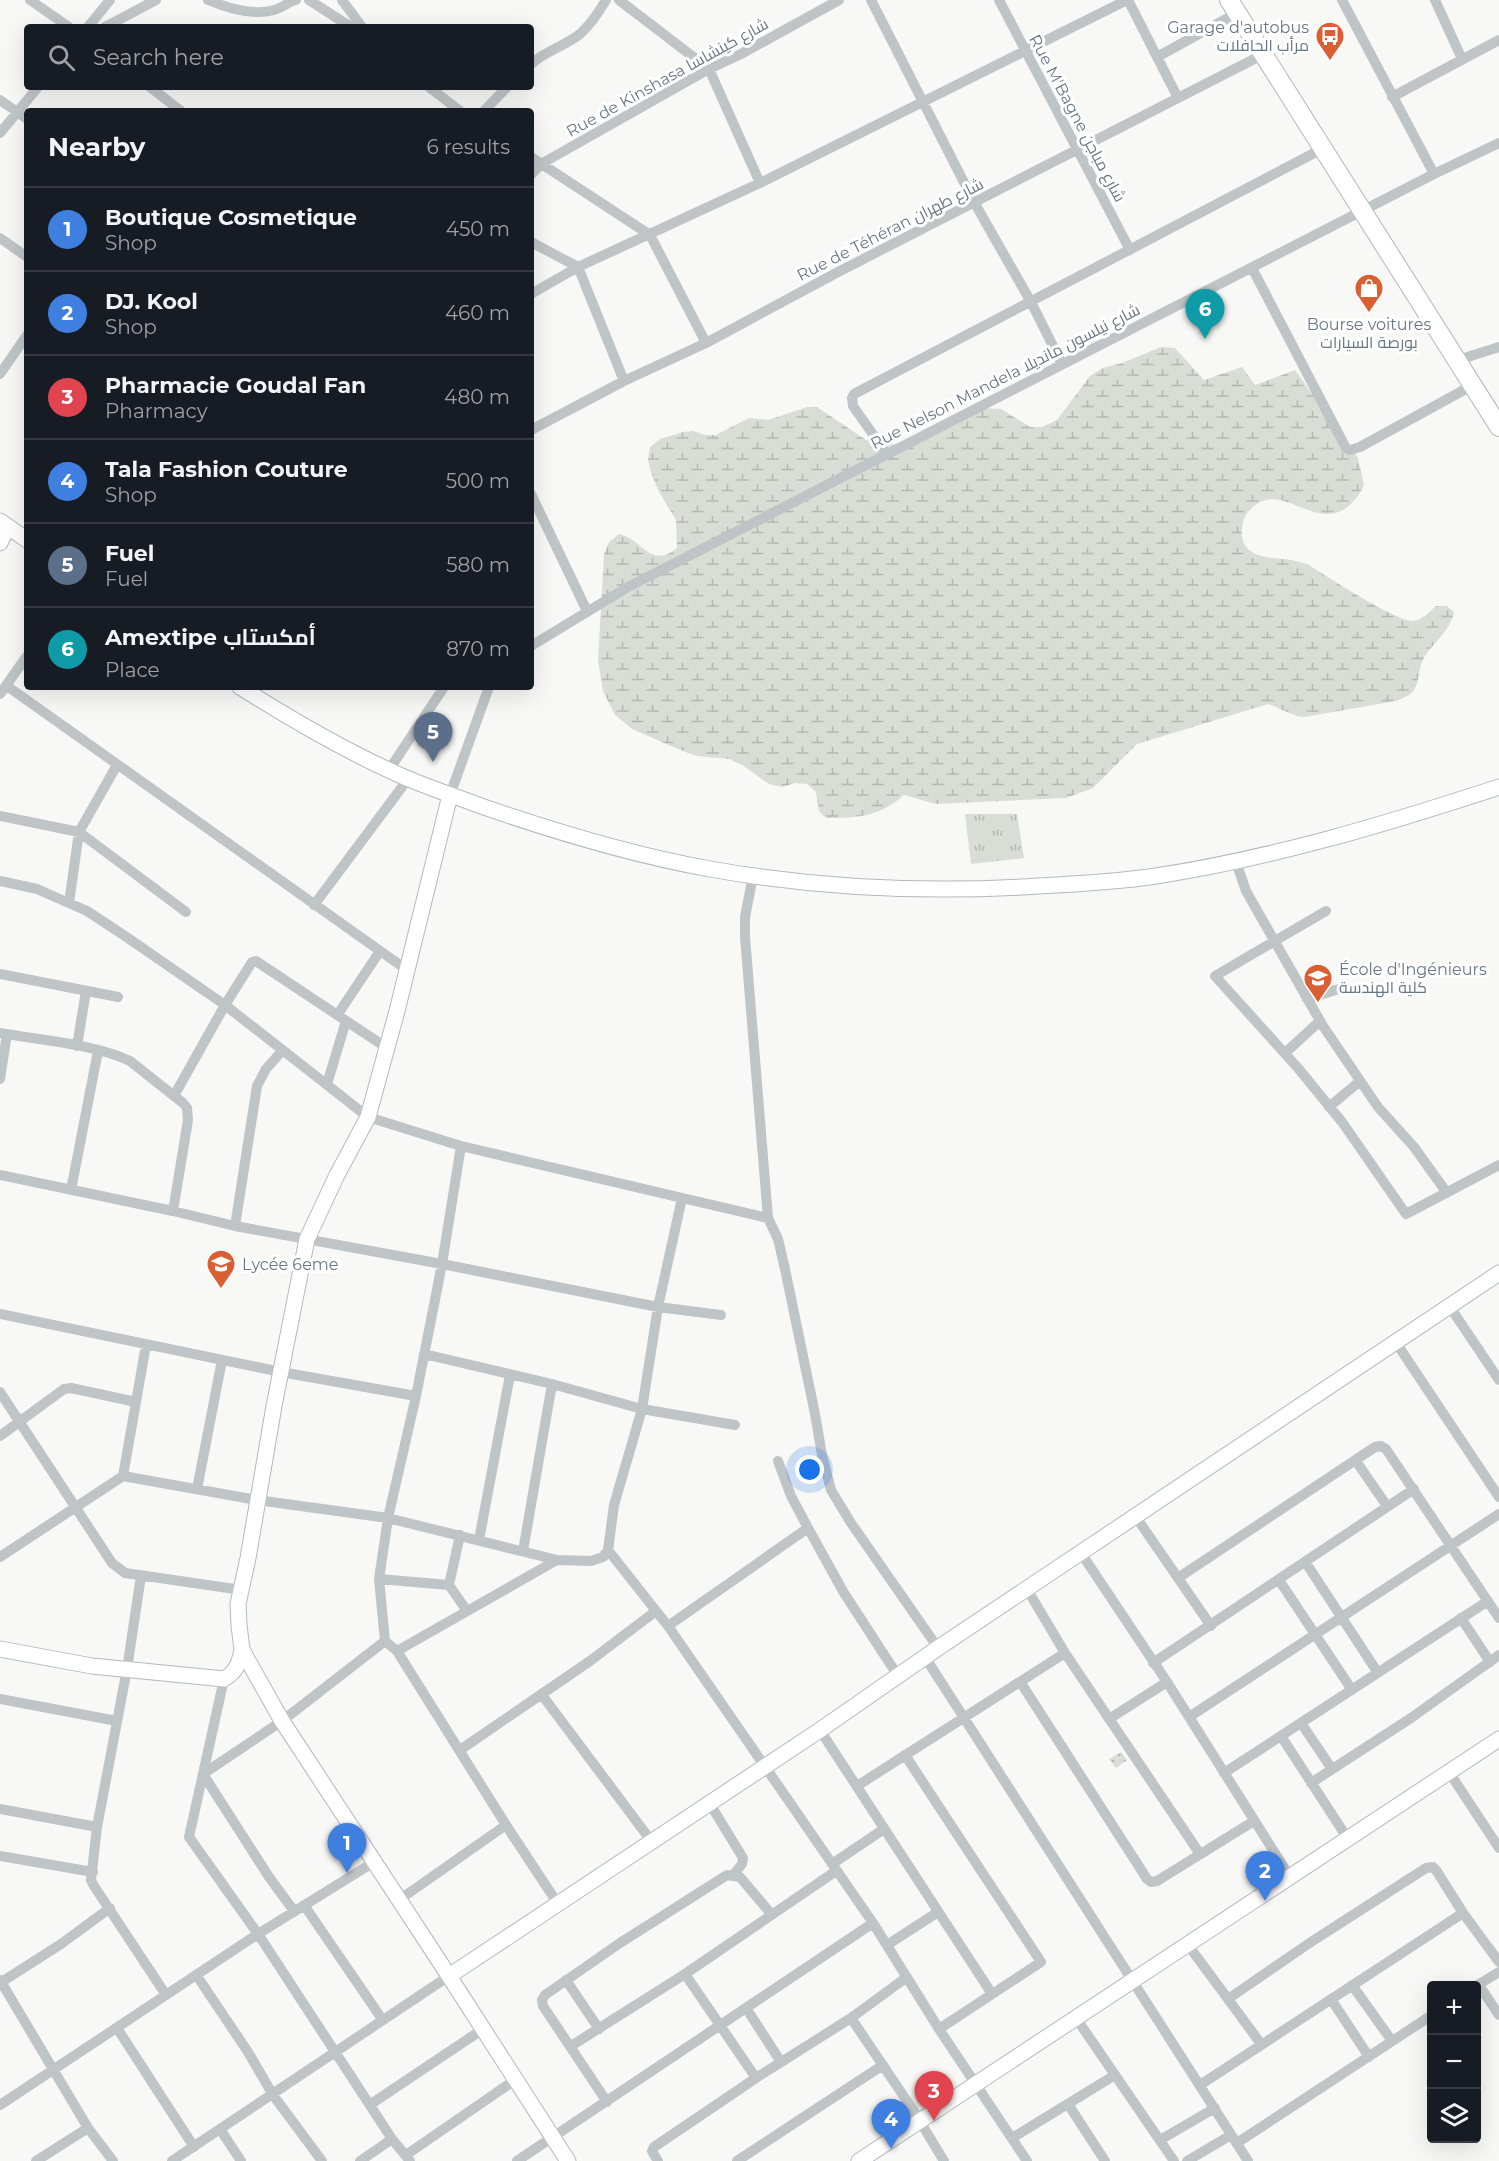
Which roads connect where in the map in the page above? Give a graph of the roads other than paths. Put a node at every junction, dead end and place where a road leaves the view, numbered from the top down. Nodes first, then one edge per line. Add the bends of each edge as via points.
1 (30, 0) edge
2 (110, 0) edge
3 (156, 0) edge
4 (208, 0) edge
5 (296, 0) edge
6 (309, 0) edge
7 (342, 0) edge
8 (606, 0) edge
9 (619, 0) edge
10 (839, 0) edge
11 (872, 0) edge
12 (999, 0) edge
13 (1127, 0) edge
14 (1342, 0) edge
15 (1435, 0) edge
16 (1233, 6) edge
17 (65, 24) edge
18 (90, 24) edge
19 (111, 24) edge
20 (346, 24) edge
21 (360, 24) edge
22 (1499, 40) edge
23 (1026, 51) junction
24 (1264, 54) junction
25 (1157, 57) junction
26 (1462, 59) junction
27 (534, 62) edge
28 (710, 69) junction
29 (36, 90) edge
30 (153, 90) edge
31 (433, 90) edge
32 (504, 90) edge
33 (1392, 97) junction
34 (1178, 98) junction
35 (0, 100) edge
36 (925, 102) junction
37 (26, 108) edge
38 (177, 108) edge
39 (456, 108) edge
40 (487, 108) edge
41 (22, 115) edge
42 (0, 133) edge
43 (1499, 143) edge
44 (1078, 149) junction
45 (1322, 149) junction
46 (534, 159) edge
47 (541, 164) junction
48 (534, 172) edge
49 (1434, 174) junction
50 (760, 183) junction
51 (974, 202) junction
52 (1364, 211) junction
53 (650, 235) junction
54 (0, 238) edge
55 (534, 244) edge
56 (1130, 250) junction
57 (24, 255) edge
58 (578, 267) junction
59 (1252, 268) junction
60 (534, 292) edge
61 (1030, 302) junction
62 (24, 339) edge
63 (706, 343) junction
64 (1499, 347) edge
65 (1458, 360) junction
66 (1062, 364) junction
67 (0, 374) edge
68 (624, 381) junction
69 (1473, 385) junction
70 (534, 427) edge
71 (1499, 427) edge
72 (886, 453) junction
73 (534, 500) edge
74 (4, 524) edge
75 (24, 538) edge
76 (0, 543) edge
77 (587, 611) junction
78 (534, 644) edge
79 (24, 661) edge
80 (3, 690) edge
81 (245, 690) edge
82 (442, 690) edge
83 (488, 690) edge
84 (117, 765) junction
85 (389, 770) junction
86 (408, 779) junction
87 (1499, 787) edge
88 (450, 795) junction
89 (0, 816) edge
90 (79, 832) junction
91 (1236, 862) junction
92 (753, 876) junction
93 (0, 881) edge
94 (69, 903) junction
95 (314, 905) junction
96 (1326, 911) dead end
97 (186, 912) dead end
98 (1274, 942) junction
99 (380, 951) junction
100 (407, 970) junction
101 (0, 974) edge
102 (1345, 987) dead end
103 (86, 991) junction
104 (118, 997) dead end
105 (1307, 999) junction
106 (225, 1005) junction
107 (342, 1018) junction
108 (1320, 1021) junction
109 (4, 1033) edge
110 (77, 1046) junction
111 (387, 1048) junction
112 (98, 1051) junction
113 (282, 1051) junction
114 (1285, 1053) junction
115 (0, 1079) edge
116 (1360, 1080) junction
117 (327, 1084) junction
118 (175, 1095) junction
119 (1329, 1107) junction
120 (368, 1117) junction
121 (461, 1146) junction
122 (1499, 1165) edge
123 (0, 1175) edge
124 (71, 1190) junction
125 (1447, 1193) junction
126 (682, 1198) junction
127 (173, 1211) junction
128 (768, 1218) junction
129 (235, 1226) junction
130 (307, 1239) junction
131 (442, 1264) junction
132 (1499, 1274) edge
133 (658, 1307) junction
134 (1450, 1307) junction
135 (0, 1314) edge
136 (721, 1316) dead end
137 (1397, 1344) junction
138 (146, 1345) junction
139 (424, 1354) junction
140 (222, 1360) junction
141 (281, 1372) junction
142 (1497, 1374) edge
143 (510, 1375) junction
144 (552, 1384) junction
145 (0, 1392) edge
146 (416, 1396) junction
147 (136, 1402) junction
148 (642, 1409) junction
149 (20, 1422) junction
150 (735, 1425) dead end
151 (0, 1436) edge
152 (778, 1461) dead end
153 (1356, 1461) junction
154 (123, 1476) junction
155 (197, 1489) junction
156 (1413, 1489) junction
157 (1497, 1490) edge
158 (257, 1500) junction
159 (1387, 1506) junction
160 (76, 1507) junction
161 (1499, 1515) edge
162 (1136, 1517) junction
163 (388, 1518) junction
164 (808, 1528) junction
165 (460, 1536) junction
166 (479, 1540) junction
167 (1451, 1546) junction
168 (608, 1550) junction
169 (523, 1551) junction
170 (1081, 1553) junction
171 (0, 1557) edge
172 (557, 1560) junction
173 (1305, 1563) junction
174 (141, 1576) junction
175 (1179, 1578) junction
176 (379, 1579) junction
177 (1279, 1580) junction
178 (449, 1585) junction
179 (1027, 1589) junction
180 (242, 1590) junction
181 (1488, 1600) junction
182 (467, 1611) junction
183 (656, 1611) junction
184 (1342, 1618) junction
185 (1461, 1618) junction
186 (1499, 1618) edge
187 (668, 1626) junction
188 (1211, 1626) junction
189 (1316, 1635) junction
190 (385, 1641) junction
191 (0, 1649) edge
192 (242, 1650) junction
193 (397, 1651) junction
194 (932, 1653) junction
195 (1065, 1653) junction
196 (1495, 1659) edge
197 (1153, 1664) junction
198 (127, 1669) junction
199 (1378, 1672) junction
200 (898, 1676) junction
201 (224, 1679) junction
202 (258, 1682) junction
203 (1167, 1682) junction
204 (1020, 1683) junction
205 (1352, 1690) junction
206 (542, 1695) junction
207 (0, 1699) edge
208 (1188, 1717) junction
209 (964, 1718) junction
210 (1109, 1719) junction
211 (117, 1721) junction
212 (282, 1721) junction
213 (1301, 1723) junction
214 (820, 1730) junction
215 (1281, 1736) junction
216 (1499, 1739) edge
217 (460, 1750) junction
218 (905, 1755) junction
219 (764, 1766) junction
220 (1332, 1769) junction
221 (1449, 1772) junction
222 (1224, 1773) junction
223 (203, 1774) junction
224 (1311, 1783) junction
225 (856, 1786) junction
226 (710, 1804) junction
227 (0, 1809) edge
228 (1254, 1821) junction
229 (506, 1825) junction
230 (98, 1827) junction
231 (884, 1829) junction
232 (1348, 1839) junction
233 (652, 1842) junction
234 (1499, 1848) edge
235 (1200, 1854) junction
236 (0, 1856) edge
237 (374, 1862) junction
238 (834, 1867) junction
239 (93, 1872) junction
240 (734, 1874) junction
241 (1290, 1877) junction
242 (399, 1900) junction
243 (558, 1904) junction
244 (110, 1908) junction
245 (299, 1908) junction
246 (938, 1912) junction
247 (1463, 1912) junction
248 (772, 1915) junction
249 (873, 1923) junction
250 (258, 1934) junction
251 (887, 1945) junction
252 (1188, 1945) junction
253 (1499, 1962) edge
254 (1499, 1972) edge
255 (685, 1974) junction
256 (197, 1976) junction
257 (449, 1976) junction
258 (907, 1977) junction
259 (566, 1980) junction
260 (0, 1982) edge
261 (1132, 1982) junction
262 (1481, 1984) edge
263 (1352, 1985) junction
264 (1481, 1990) edge
265 (992, 1994) junction
266 (166, 1995) junction
267 (1228, 1999) junction
268 (1331, 1999) junction
269 (746, 2008) junction
270 (1499, 2015) edge
271 (851, 2018) junction
272 (1076, 2018) junction
273 (1427, 2018) edge
274 (382, 2019) junction
275 (720, 2026) junction
276 (117, 2028) junction
277 (483, 2029) junction
278 (599, 2029) junction
279 (939, 2029) junction
280 (1392, 2041) junction
281 (1261, 2044) junction
282 (571, 2046) junction
283 (335, 2051) junction
284 (1369, 2057) junction
285 (781, 2062) junction
286 (883, 2065) junction
287 (54, 2070) junction
288 (1114, 2075) junction
289 (756, 2078) junction
290 (515, 2080) junction
291 (976, 2084) junction
292 (1200, 2085) junction
293 (273, 2095) junction
294 (607, 2102) junction
295 (371, 2104) junction
296 (1068, 2104) junction
297 (0, 2105) edge
298 (1215, 2108) junction
299 (920, 2121) junction
300 (88, 2128) junction
301 (220, 2129) junction
302 (552, 2138) junction
303 (1012, 2138) junction
304 (393, 2139) junction
305 (1234, 2139) junction
306 (1160, 2140) junction
307 (194, 2147) junction
308 (408, 2158) edge
309 (36, 2161) edge
310 (113, 2161) edge
311 (172, 2161) edge
312 (242, 2161) edge
313 (322, 2161) edge
314 (360, 2161) edge
315 (516, 2161) edge
316 (568, 2161) edge
317 (658, 2161) edge
318 (737, 2161) edge
319 (859, 2161) edge
320 (944, 2161) edge
321 (1027, 2161) edge
322 (1105, 2161) edge
323 (1174, 2161) edge
324 (1186, 2161) edge
325 (1248, 2161) edge

1 - 17 street
2 - 18 street
3 - 19 street
4 - 5 street via 262,12
6 - 20 street
7 - 21 street
8 - 27 street via 579,35
9 - 28 street
10 - 28 street, Rue de Kinshasa شارع كينشاسا
11 - 36 street
12 - 23 street, Rue M'Bagne شارع مباجن
13 - 23 street
13 - 25 street
14 - 33 street
15 - 26 street
16 - 24 highway
16 - 25 street
22 - 26 street
23 - 36 street
23 - 44 street, Rue M'Bagne شارع مباجن
24 - 34 street, Rue de Téhéran شارع طهران
24 - 45 highway
25 - 34 street
26 - 33 street
28 - 47 street, Rue de Kinshasa شارع كينشاسا
28 - 50 street
29 - 37 street
30 - 38 street
31 - 39 street
32 - 40 street
33 - 49 street
34 - 44 street, Rue de Téhéran شارع طهران
35 - 41 street
36 - 50 street
36 - 51 street
41 - 42 street
43 - 49 street, Rue Nelson Mandela شارع نيلسون مانديلا
44 - 51 street, Rue de Téhéran شارع طهران
44 - 56 street, Rue M'Bagne شارع مباجن
45 - 52 highway
45 - 56 street
46 - 47 street
47 - 48 street, Rue de Kinshasa شارع كينشاسا
47 - 53 street
49 - 52 street, Rue Nelson Mandela شارع نيلسون مانديلا
50 - 53 street
51 - 61 street
51 - 63 street, Rue de Téhéran شارع طهران
52 - 59 street, Rue Nelson Mandela شارع نيلسون مانديلا
52 - 65 highway
53 - 58 street
53 - 63 street
54 - 57 street
55 - 58 street
56 - 61 street
58 - 60 street
58 - 68 street
59 - 66 street, Rue Nelson Mandela شارع نيلسون مانديلا
59 - 69 street via 1346,448 1360,447
61 - 66 street
61 - 72 street via 854,394 853,406
62 - 67 street
63 - 68 street, Rue de Téhéran شارع طهران
64 - 65 street
65 - 69 highway
66 - 72 street, Rue Nelson Mandela شارع نيلسون مانديلا
68 - 70 street, Rue de Téhéran شارع طهران
69 - 71 highway
72 - 77 street, Rue Nelson Mandela شارع نيلسون مانديلا
73 - 77 street
74 - 75 street
74 - 76 street
77 - 78 street, Rue Nelson Mandela شارع نيلسون مانديلا
79 - 80 street
80 - 84 street
81 - 85 street
82 - 85 street
83 - 88 street
84 - 90 street
84 - 95 street
85 - 86 street
86 - 88 street
86 - 95 street
87 - 91 street via 1357,832
88 - 92 street via 621,850
88 - 100 street
89 - 90 street
90 - 94 street
90 - 97 street
91 - 92 street via 1109,882 999,889 876,886
91 - 98 street via 1246,891
92 - 128 street via 744,917
93 - 94 street via 37,889
94 - 106 street via 126,936
95 - 99 street
96 - 98 street
98 - 105 street
98 - 114 street via 1215,976
99 - 100 street
99 - 107 street
100 - 111 street
101 - 103 street
102 - 105 street
103 - 104 street
103 - 110 street
105 - 108 street
106 - 107 street via 256,961
106 - 113 street
106 - 118 street
107 - 111 street
107 - 117 street
108 - 114 street
108 - 116 street
109 - 110 street
109 - 115 street
110 - 112 street
111 - 120 street
112 - 118 street via 130,1061
112 - 124 street
113 - 117 street
113 - 129 street via 257,1086
114 - 119 street
116 - 119 street
116 - 125 street
117 - 120 street
118 - 127 street via 187,1108 188,1120
119 - 125 street via 1406,1214
120 - 121 street
120 - 130 street
121 - 126 street
121 - 131 street
122 - 125 street
123 - 124 street
124 - 127 street
126 - 128 street
126 - 133 street
127 - 129 street
128 - 194 street via 786,1269 831,1490
129 - 130 street
130 - 131 street
130 - 141 street
131 - 133 street
131 - 139 street
132 - 134 street
133 - 136 street
133 - 148 street
134 - 137 street
134 - 142 street
135 - 138 street
137 - 157 street
137 - 162 street
138 - 140 street
138 - 147 street
139 - 143 street
139 - 146 street
140 - 141 street
140 - 155 street
141 - 146 street
141 - 158 street
143 - 144 street
143 - 166 street
144 - 148 street
144 - 169 street
145 - 149 street
146 - 163 street
147 - 149 street via 64,1389
147 - 154 street
148 - 150 street
148 - 168 street via 614,1505
149 - 151 street
149 - 160 street
152 - 164 street
153 - 156 street via 1381,1446
153 - 159 street
153 - 175 street
154 - 155 street
154 - 160 street
155 - 158 street
156 - 159 street
156 - 167 street
158 - 163 street
158 - 180 street
159 - 173 street
160 - 171 street
160 - 174 street via 112,1563 126,1574
161 - 167 street
162 - 170 street
162 - 175 street
163 - 165 street
163 - 176 street
164 - 187 street
164 - 200 street via 844,1593
165 - 166 street
165 - 178 street
166 - 169 street
167 - 181 street
167 - 184 street
168 - 172 street via 603,1557 591,1561
168 - 183 street
169 - 172 street
170 - 179 street
170 - 197 street
172 - 182 street
173 - 177 street
173 - 184 street
174 - 180 street
174 - 198 street
175 - 188 street
176 - 178 street
176 - 190 street
177 - 188 street
177 - 189 street
178 - 182 street
179 - 194 street
179 - 195 street
180 - 192 street via 238,1604
181 - 185 street
181 - 186 street
182 - 193 street
183 - 187 street
183 - 206 street
184 - 189 street
184 - 199 street
185 - 196 street
185 - 199 street
187 - 219 street
188 - 197 street
189 - 205 street
189 - 208 street
190 - 193 street
190 - 212 street
191 - 198 street
192 - 201 street via 234,1674
192 - 202 street
193 - 217 street
194 - 200 street
194 - 209 street
195 - 204 street
195 - 210 street
196 - 220 street
197 - 203 street
198 - 201 street
198 - 211 street
199 - 205 street
200 - 214 street
201 - 202 street
201 - 223 street
202 - 212 street
203 - 208 street
203 - 210 street
204 - 209 street
204 - 235 street via 1147,1879 1157,1881
205 - 213 street
206 - 217 street
206 - 233 street
207 - 211 street
208 - 222 street
209 - 218 street
209 - 261 street
210 - 235 street
211 - 230 street
212 - 223 street
212 - 237 street
213 - 215 street
213 - 220 street
214 - 219 street
214 - 225 street
215 - 222 street
215 - 224 street
216 - 221 street
217 - 229 street
218 - 225 street
218 - 265 street via 1041,1962
219 - 226 street
219 - 238 street
220 - 224 street
221 - 232 street
221 - 234 street
222 - 228 street
223 - 245 street via 269,1877
223 - 250 street via 189,1837
224 - 232 street
225 - 231 street
226 - 233 street
226 - 240 street via 743,1858
227 - 230 street
228 - 235 street
228 - 241 street
229 - 242 street
229 - 243 street
230 - 239 street
231 - 238 street
231 - 246 street
232 - 241 street
233 - 243 street
236 - 239 street
237 - 242 street
237 - 245 street
238 - 248 street
238 - 249 street
239 - 244 street via 94,1886
240 - 248 street via 740,1876
240 - 259 street via 718,1880
241 - 252 street
242 - 257 street
243 - 257 street
244 - 260 street
244 - 266 street
245 - 250 street
245 - 274 street
246 - 251 street
246 - 265 street
247 - 253 street
247 - 263 street
247 - 267 street via 1436,1870 1426,1868
248 - 255 street
249 - 251 street
249 - 269 street
250 - 256 street
250 - 283 street
251 - 258 street
252 - 261 street
252 - 267 street
254 - 262 street
255 - 275 street
255 - 278 street
256 - 266 street
256 - 293 street
257 - 274 street
257 - 277 street
258 - 271 street
258 - 279 street
259 - 278 street
259 - 282 street via 542,2000
260 - 287 street
261 - 272 street
261 - 292 street
263 - 268 street
263 - 280 street
264 - 270 street
265 - 279 street
266 - 276 street
267 - 281 street
268 - 281 street
268 - 284 street
269 - 275 street
269 - 285 street
271 - 285 street
271 - 286 street
272 - 288 street
272 - 291 street
273 - 280 street
274 - 283 street
275 - 289 street
275 - 294 street
276 - 287 street
276 - 307 street
277 - 290 street
277 - 295 street
278 - 282 street
279 - 291 street
280 - 284 street
281 - 292 street
282 - 294 street
283 - 293 street
283 - 295 street
284 - 305 street
285 - 289 street
286 - 299 street
286 - 318 street
287 - 297 street
287 - 300 street
288 - 296 street
288 - 306 street
289 - 317 street via 654,2147 652,2151
290 - 302 street
290 - 308 street
291 - 299 street
291 - 303 street
292 - 298 street
293 - 301 street
293 - 313 street
294 - 302 street
295 - 304 street
296 - 303 street
296 - 322 street
298 - 305 street
298 - 306 street
299 - 319 street
299 - 320 street
300 - 309 street
300 - 310 street
301 - 307 street
301 - 312 street
302 - 315 street
302 - 316 street
303 - 321 street
304 - 308 street
304 - 314 street
305 - 324 street
305 - 325 street
306 - 323 street
307 - 311 street

